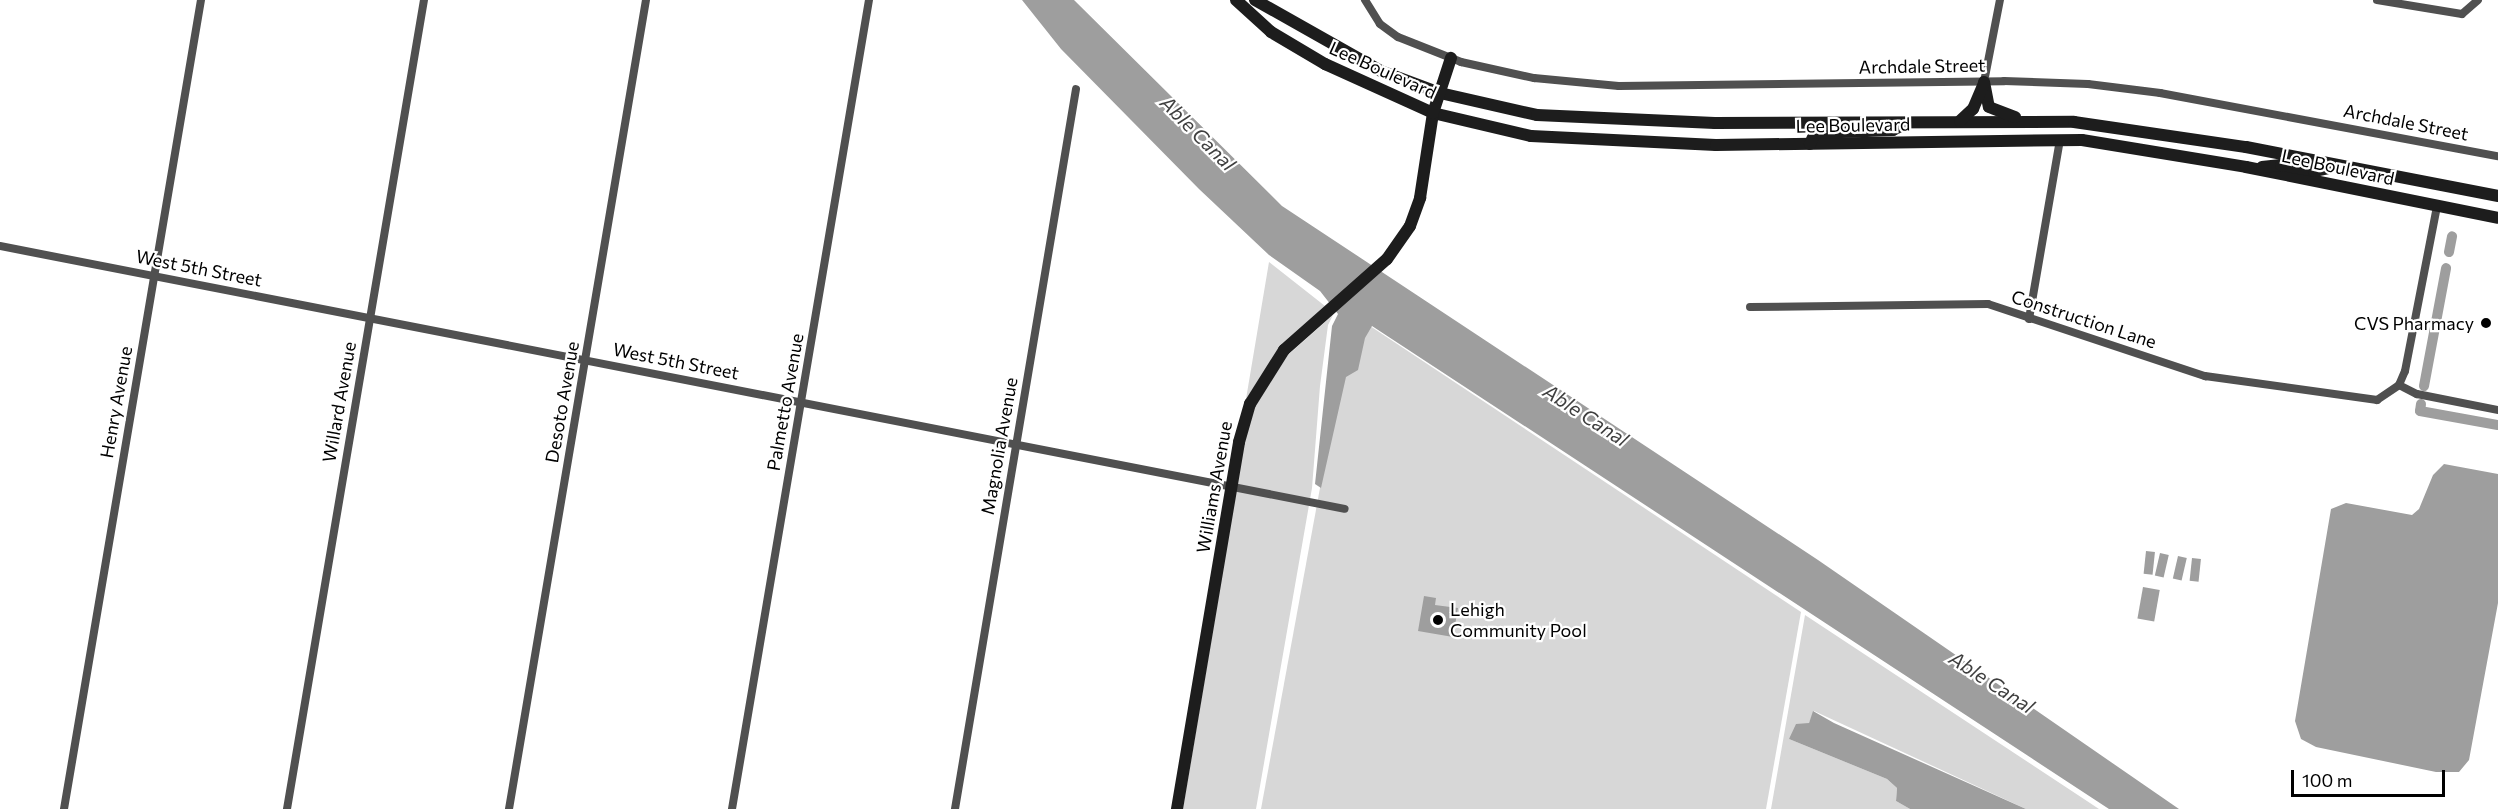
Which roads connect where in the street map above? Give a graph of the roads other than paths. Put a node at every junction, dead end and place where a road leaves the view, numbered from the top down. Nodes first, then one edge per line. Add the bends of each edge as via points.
1 (201, 0) edge
2 (424, 0) edge
3 (646, 0) edge
4 (869, 0) edge
5 (1236, 0) edge
6 (1255, 0) edge
7 (1365, 0) edge
8 (2000, 0) edge
9 (2377, 0) edge
10 (2478, 0) edge
11 (1451, 58) junction
12 (1984, 82) junction
13 (1076, 89) dead end
14 (1440, 93) junction
15 (1433, 113) junction
16 (2025, 120) junction
17 (1911, 121) junction
18 (1960, 121) junction
19 (2061, 122) junction
20 (2060, 140) junction
21 (1810, 144) junction
22 (2498, 156) edge
23 (2337, 166) junction
24 (2260, 170) junction
25 (2498, 196) edge
26 (2437, 206) junction
27 (2498, 218) edge
28 (0, 246) edge
29 (155, 276) junction
30 (1750, 307) dead end
31 (370, 318) junction
32 (2029, 319) junction
33 (586, 360) junction
34 (2399, 386) junction
35 (801, 402) junction
36 (2498, 410) edge
37 (1016, 445) junction
38 (1232, 487) junction
39 (1345, 509) dead end
40 (64, 809) edge
41 (287, 809) edge
42 (509, 809) edge
43 (732, 809) edge
44 (955, 809) edge
45 (1177, 809) edge

1 - 29 street, Henry Avenue
2 - 31 street, Willard Avenue
3 - 33 street, Desoto Avenue
4 - 35 street, Palmetto Avenue
5 - 15 main road, Lee Boulevard via 1252,18 1296,49
6 - 14 main road, Lee Boulevard via 1383,72
7 - 11 street, Archdale Street via 1388,31
8 - 12 street
9 - 10 street via 2462,14
11 - 12 street, Archdale Street via 1578,84
11 - 14 main road, Williams Avenue
12 - 16 main road via 1992,110
12 - 18 main road via 1973,109
12 - 22 street, Archdale Street via 2117,87
13 - 37 street, Magnolia Avenue
14 - 15 main road, Williams Avenue
14 - 17 main road, Lee Boulevard via 1560,118 1715,123
15 - 21 main road, Lee Boulevard via 1556,140
15 - 38 main road, Williams Avenue via 1416,212 1387,259 1284,350 1259,385 1245,416
16 - 18 main road, Lee Boulevard
16 - 19 main road, Lee Boulevard
17 - 18 main road, Lee Boulevard
17 - 21 main road via 1893,130 1815,133
19 - 20 main road
19 - 23 main road, Lee Boulevard via 2159,133
20 - 21 main road, Lee Boulevard
20 - 24 main road, Lee Boulevard via 2114,143
20 - 32 street
23 - 24 main road via 2314,171 2271,165
23 - 25 main road, Lee Boulevard
24 - 26 main road, Lee Boulevard
26 - 27 main road, Lee Boulevard
26 - 34 street via 2409,358
28 - 29 street, West 5th Street
29 - 31 street, West 5th Street
29 - 40 street, Henry Avenue
30 - 32 street, Construction Lane via 1974,303
31 - 33 street, West 5th Street
31 - 41 street, Willard Avenue
32 - 34 street, Construction Lane via 2205,376 2360,400 2377,400
33 - 35 street, West 5th Street
33 - 42 street, Desoto Avenue
34 - 36 street via 2417,394
35 - 37 street, West 5th Street
35 - 43 street, Palmetto Avenue
37 - 38 street, West 5th Street
37 - 44 street, Magnolia Avenue
38 - 39 street, West 5th Street
38 - 45 main road, Williams Avenue

